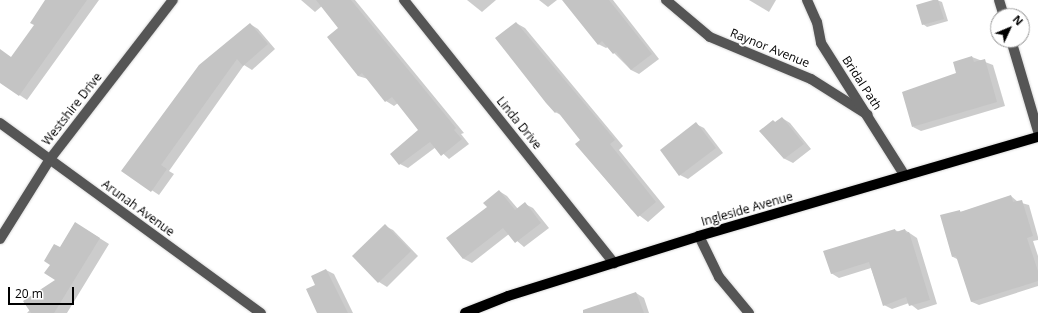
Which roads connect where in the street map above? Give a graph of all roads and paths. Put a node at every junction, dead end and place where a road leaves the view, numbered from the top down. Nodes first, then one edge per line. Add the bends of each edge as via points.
1 (173, 0) edge
2 (404, 0) edge
3 (666, 0) edge
4 (807, 0) edge
5 (1013, 48) edge
6 (868, 115) junction
7 (0, 123) edge
8 (1038, 131) edge
9 (1038, 138) edge
10 (50, 160) junction
11 (905, 176) junction
12 (699, 236) junction
13 (0, 239) edge
14 (614, 263) junction
15 (261, 313) edge
16 (465, 313) edge
17 (749, 313) edge

1 - 10 street, Westshire Drive
2 - 14 street, Linda Drive
3 - 6 street, Raynor Avenue via 710,37 811,79
4 - 6 street, Bridal Path via 817,22 821,43
5 - 8 street
6 - 11 street, Bridal Path
7 - 10 street, Arunah Avenue
9 - 11 main road, Ingleside Avenue
10 - 13 street, Westshire Drive
10 - 15 street, Arunah Avenue
11 - 12 main road, Ingleside Avenue
12 - 14 main road, Ingleside Avenue
12 - 17 street via 719,277
14 - 16 main road, Ingleside Avenue

